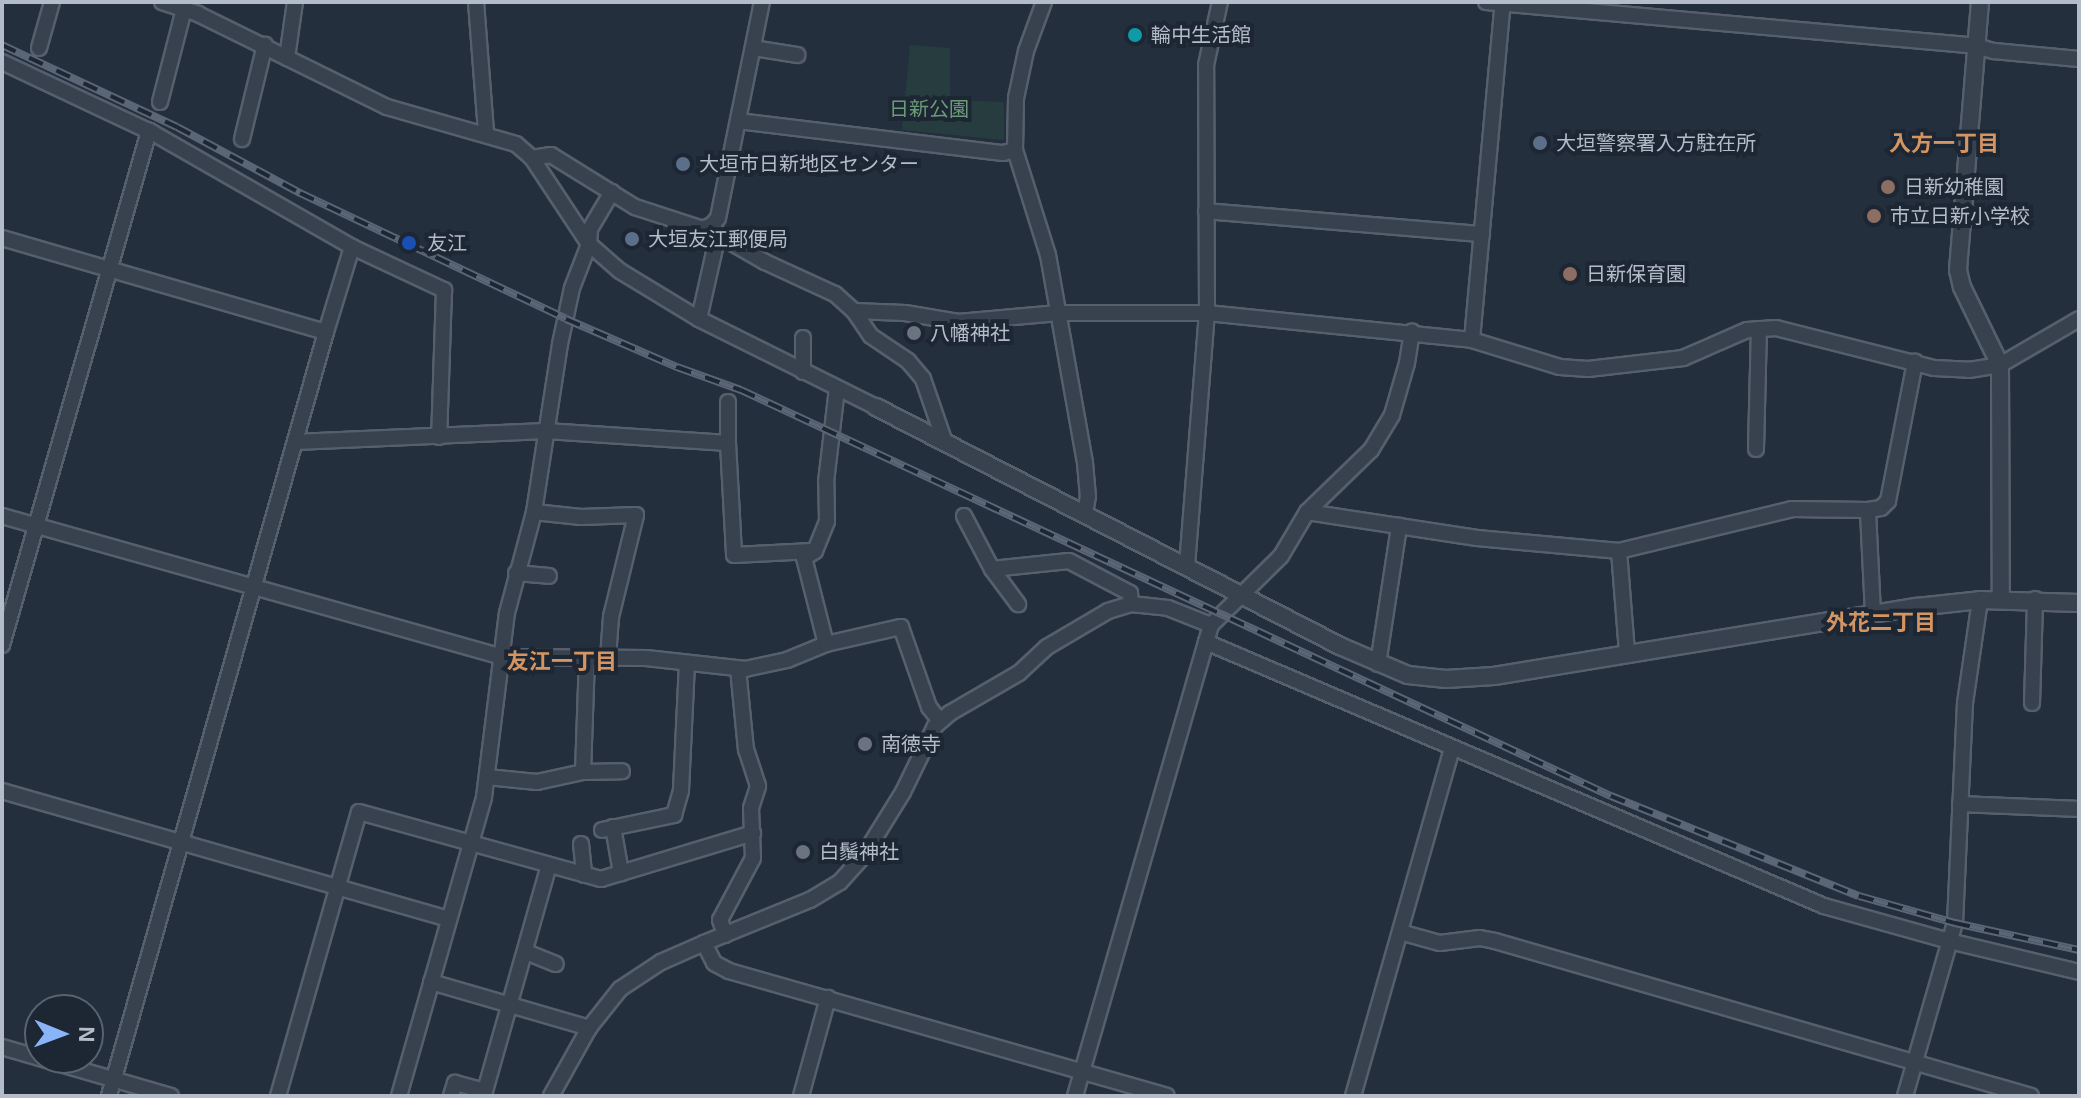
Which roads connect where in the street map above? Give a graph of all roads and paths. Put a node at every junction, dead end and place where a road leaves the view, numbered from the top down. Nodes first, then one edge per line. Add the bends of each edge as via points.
1 (52, 2) edge
2 (162, 2) edge
3 (295, 2) edge
4 (476, 2) edge
5 (762, 2) edge
6 (1044, 2) edge
7 (1220, 2) edge
8 (1486, 2) edge
9 (1980, 2) edge
10 (1503, 3) edge
11 (184, 9) junction
12 (265, 45) junction
13 (1976, 46) junction
14 (39, 48) dead end
15 (753, 48) junction
16 (797, 55) dead end
17 (287, 58) junction
18 (2079, 59) edge
19 (2, 62) edge
20 (160, 102) dead end
21 (738, 121) junction
22 (149, 131) junction
23 (486, 133) junction
24 (242, 139) dead end
25 (1015, 150) junction
26 (532, 158) junction
27 (612, 192) junction
28 (1206, 211) junction
29 (715, 230) junction
30 (1482, 234) junction
31 (2, 238) edge
32 (589, 244) junction
33 (352, 247) junction
34 (109, 269) junction
35 (854, 311) junction
36 (1059, 313) junction
37 (1207, 313) junction
38 (699, 319) junction
39 (2079, 319) edge
40 (1759, 329) junction
41 (1412, 331) junction
42 (326, 332) junction
43 (803, 338) dead end
44 (1472, 340) junction
45 (1915, 362) junction
46 (2000, 365) junction
47 (803, 372) junction
48 (837, 389) junction
49 (728, 402) dead end
50 (876, 407) joint
51 (546, 431) junction
52 (439, 437) junction
53 (944, 440) junction
54 (295, 442) junction
55 (728, 443) junction
56 (1756, 449) dead end
57 (1868, 510) junction
58 (534, 512) junction
59 (1307, 512) junction
60 (1085, 513) junction
61 (2, 516) edge
62 (964, 516) dead end
63 (36, 525) junction
64 (1399, 526) junction
65 (815, 551) junction
66 (1619, 551) junction
67 (1187, 566) junction
68 (992, 569) junction
69 (516, 573) junction
70 (549, 576) dead end
71 (255, 587) junction
72 (1240, 594) junction
73 (2001, 599) junction
74 (2035, 599) junction
75 (1980, 600) junction
76 (2079, 603) edge
77 (1018, 604) dead end
78 (1131, 604) junction
79 (1873, 614) junction
80 (1211, 625) junction
81 (1206, 642) junction
82 (826, 644) junction
83 (2, 645) edge
84 (1627, 653) junction
85 (503, 657) junction
86 (587, 658) junction
87 (608, 658) junction
88 (687, 663) junction
89 (1378, 664) junction
90 (738, 668) junction
91 (2032, 703) dead end
92 (940, 721) junction
93 (1452, 749) junction
94 (622, 771) dead end
95 (583, 772) junction
96 (487, 777) junction
97 (2, 791) edge
98 (1960, 804) junction
99 (2079, 809) edge
100 (753, 833) junction
101 (181, 843) junction
102 (471, 844) junction
103 (581, 844) dead end
104 (549, 865) junction
105 (621, 873) junction
106 (584, 875) junction
107 (338, 887) junction
108 (448, 919) junction
109 (1400, 932) junction
110 (725, 935) junction
111 (1949, 941) junction
112 (704, 943) junction
113 (526, 952) junction
114 (556, 964) dead end
115 (2079, 972) edge
116 (431, 982) junction
117 (828, 998) junction
118 (512, 1004) junction
119 (589, 1028) junction
120 (2, 1047) edge
121 (1914, 1063) junction
122 (1081, 1072) junction
123 (114, 1079) junction
124 (109, 1096) edge
125 (171, 1096) edge
126 (278, 1096) edge
127 (399, 1096) edge
128 (451, 1096) edge
129 (551, 1096) edge
130 (801, 1096) edge
131 (1075, 1096) edge
132 (1167, 1096) edge
133 (1353, 1096) edge
134 (1905, 1096) edge
135 (2031, 1096) edge

1 - 14 street
2 - 11 street
3 - 17 street
4 - 23 street
5 - 15 street
6 - 25 street via 1016,98
7 - 28 street via 1206,65
8 - 10 street
9 - 13 street
10 - 13 street
10 - 30 street
11 - 12 street
11 - 20 street
12 - 17 street
12 - 24 street
13 - 18 street
13 - 46 street via 1958,270
15 - 16 street
15 - 21 street
17 - 23 street via 409,115
19 - 22 street
21 - 25 street via 1003,153
21 - 29 street
22 - 33 street
22 - 34 street
23 - 26 street via 516,144
25 - 36 street via 1048,255
26 - 27 street via 551,155
26 - 32 street
27 - 29 street via 635,207
27 - 32 street via 590,229
28 - 30 street
28 - 37 street
29 - 35 street via 765,262 835,294
29 - 38 street
30 - 44 street
31 - 34 street
32 - 38 street via 620,271
32 - 51 street via 572,288
33 - 42 street
33 - 52 street via 444,290
34 - 42 street
34 - 63 street
35 - 36 street via 958,322
35 - 53 street via 871,336 908,361 923,379
36 - 37 street
36 - 60 street via 1085,463
37 - 41 street
37 - 67 street
38 - 47 street
39 - 46 street
40 - 44 street via 1683,358 1588,369 1560,367
40 - 45 street via 1800,331
40 - 56 street
41 - 44 street
41 - 59 street via 1392,415 1371,450
42 - 54 street
43 - 47 street
45 - 46 street via 1969,370
45 - 57 street via 1888,501
46 - 73 street
47 - 48 street
48 - 50 street
48 - 65 street via 827,521
49 - 55 street
50 - 53 street
51 - 52 street
51 - 55 street
51 - 58 street
52 - 54 street
53 - 60 street
54 - 71 street
55 - 65 street via 734,555
57 - 66 street via 1780,511
57 - 79 street
58 - 69 street
58 - 87 street via 636,515 611,617
59 - 64 street
59 - 72 street via 1281,556
60 - 67 street
61 - 63 street
62 - 68 street
63 - 71 street
63 - 83 street
64 - 66 street
64 - 89 street
65 - 82 street via 804,558
66 - 84 street
67 - 72 street
68 - 77 street
68 - 78 street via 1069,561 1130,593
69 - 70 street
69 - 85 street
71 - 85 street
71 - 101 street
72 - 80 street
72 - 89 street
73 - 74 street
73 - 75 street
74 - 76 street
74 - 91 street
75 - 79 street
75 - 98 street via 1965,703
78 - 80 street via 1168,608
78 - 92 street via 1108,611 1047,647 1019,673
79 - 84 street
80 - 81 street
81 - 93 street
81 - 122 street
82 - 90 street via 787,660
82 - 92 street via 901,627 929,707
84 - 89 street via 1446,679 1408,675
85 - 86 street
85 - 96 street
86 - 87 street
86 - 95 street
87 - 88 street
88 - 90 street
88 - 105 street via 681,790 674,815 607,829
90 - 100 street via 746,750 758,786 751,808
92 - 110 street via 864,855 840,882
93 - 109 street
93 - 111 street via 1824,906
94 - 95 street
95 - 96 street via 537,782
96 - 102 street
97 - 101 street
98 - 99 street
98 - 111 street via 1955,923
100 - 105 street
100 - 110 street via 753,858 720,920
101 - 107 street
101 - 123 street
102 - 104 street
102 - 107 street via 359,812
102 - 108 street
103 - 106 street
104 - 106 street
104 - 113 street
105 - 106 street via 601,879
107 - 108 street
107 - 126 street
108 - 116 street
109 - 121 street via 1440,943 1495,941
109 - 133 street
110 - 112 street
111 - 115 street
111 - 121 street
112 - 117 street via 714,963 729,971
112 - 119 street via 620,989
113 - 114 street
113 - 118 street
116 - 118 street
116 - 127 street
117 - 122 street
117 - 130 street
118 - 119 street
118 - 128 street via 485,1091 455,1083
119 - 129 street
120 - 123 street
121 - 134 street
121 - 135 street
122 - 131 street
122 - 132 street
123 - 124 street
123 - 125 street

